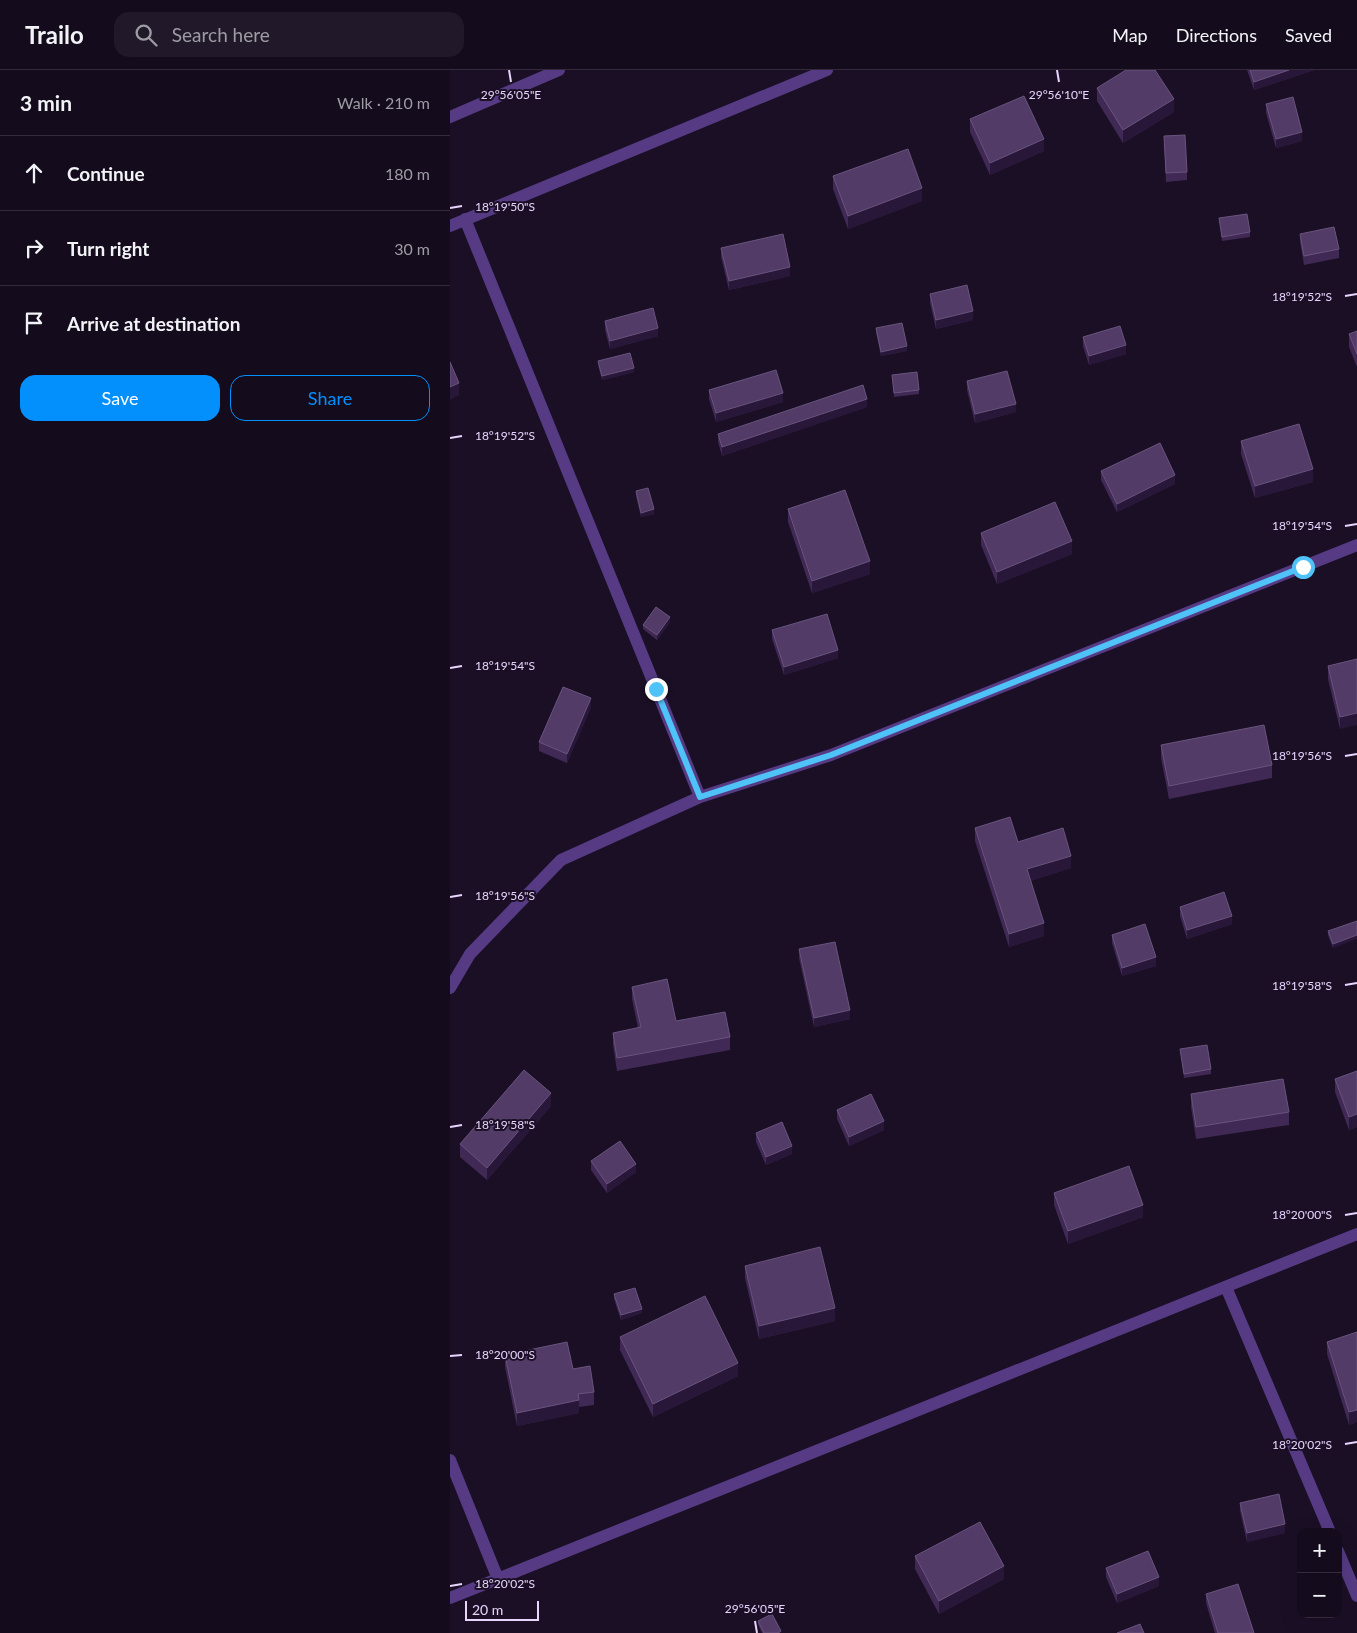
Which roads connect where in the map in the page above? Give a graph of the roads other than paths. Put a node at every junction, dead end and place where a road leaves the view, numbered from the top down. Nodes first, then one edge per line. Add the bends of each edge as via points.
1 (559, 70) edge
2 (827, 70) edge
3 (450, 118) edge
4 (465, 219) junction
5 (450, 226) edge
6 (1357, 545) edge
7 (700, 797) junction
8 (450, 988) edge
9 (1357, 1234) edge
10 (1226, 1287) junction
11 (450, 1460) edge
12 (1328, 1528) edge
13 (1342, 1560) edge
14 (498, 1579) junction
15 (1357, 1596) edge
16 (450, 1598) edge

1 - 3 street
2 - 4 street
4 - 5 street
4 - 7 street
6 - 7 street via 831,755
7 - 8 street via 561,860 470,954
9 - 10 street
10 - 12 street
10 - 14 street
11 - 14 street
13 - 15 street
14 - 16 street

